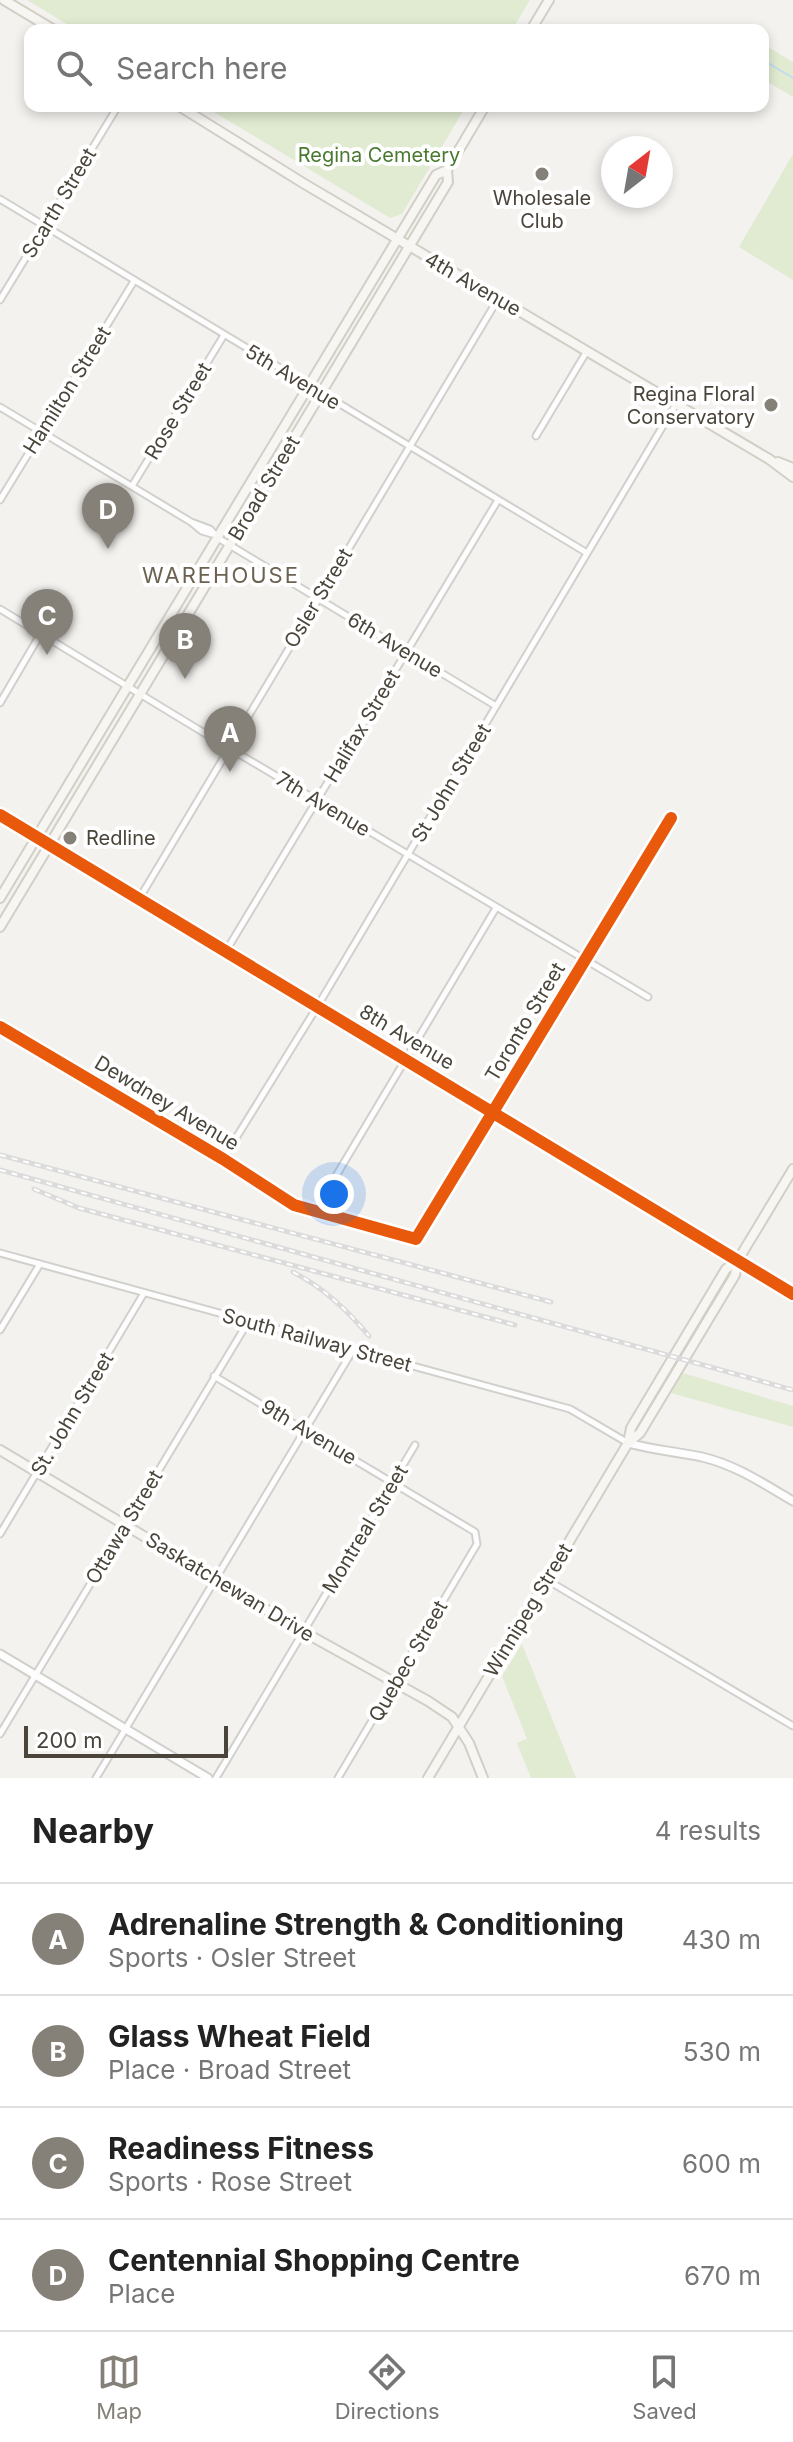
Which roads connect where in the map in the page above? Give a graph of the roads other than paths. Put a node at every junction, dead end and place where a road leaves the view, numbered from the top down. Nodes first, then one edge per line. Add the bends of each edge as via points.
1 (4, 0) edge
2 (549, 0) edge
3 (44, 24) edge
4 (535, 24) edge
5 (114, 112) edge
6 (189, 112) edge
7 (481, 112) edge
8 (447, 170) junction
9 (0, 199) edge
10 (45, 227) junction
11 (397, 239) junction
12 (410, 247) junction
13 (134, 281) junction
14 (498, 298) junction
15 (0, 300) edge
16 (224, 335) junction
17 (587, 351) junction
18 (309, 387) junction
19 (321, 395) junction
20 (676, 404) junction
21 (0, 407) edge
22 (41, 432) junction
23 (536, 436) dead end
24 (408, 447) junction
25 (769, 459) junction
26 (793, 468) edge
27 (793, 477) edge
28 (132, 486) junction
29 (0, 500) edge
30 (498, 500) junction
31 (215, 536) junction
32 (230, 545) junction
33 (587, 553) junction
34 (317, 598) junction
35 (0, 609) edge
36 (41, 633) junction
37 (407, 652) junction
38 (128, 687) junction
39 (140, 694) junction
40 (0, 703) edge
41 (496, 706) junction
42 (229, 748) junction
43 (317, 800) junction
44 (0, 815) edge
45 (671, 818) dead end
46 (37, 837) junction
47 (50, 845) junction
48 (408, 855) junction
49 (0, 898) edge
50 (139, 899) junction
51 (496, 908) junction
52 (0, 927) edge
53 (226, 951) junction
54 (585, 961) junction
55 (648, 997) dead end
56 (317, 1007) junction
57 (0, 1027) edge
58 (405, 1059) junction
59 (494, 1113) junction
60 (223, 1159) junction
61 (793, 1169) edge
62 (315, 1211) junction
63 (0, 1253) edge
64 (738, 1260) junction
65 (40, 1264) junction
66 (144, 1293) junction
67 (793, 1294) edge
68 (248, 1322) junction
69 (0, 1330) edge
70 (353, 1350) junction
71 (214, 1376) junction
72 (304, 1430) junction
73 (628, 1443) junction
74 (415, 1445) dead end
75 (0, 1450) edge
76 (37, 1472) junction
77 (393, 1483) junction
78 (793, 1501) edge
79 (126, 1525) junction
80 (0, 1534) edge
81 (477, 1544) joint
82 (216, 1578) junction
83 (546, 1580) junction
84 (302, 1631) junction
85 (0, 1654) edge
86 (35, 1675) junction
87 (396, 1682) junction
88 (459, 1725) junction
89 (793, 1726) edge
90 (125, 1729) junction
91 (0, 1734) edge
92 (96, 1778) edge
93 (208, 1778) edge
94 (216, 1778) edge
95 (338, 1778) edge
96 (428, 1778) edge
97 (483, 1778) edge

1 - 3 main road
2 - 4 main road
5 - 10 street, Scarth Street
6 - 11 main road, 4th Avenue
7 - 8 main road, Broad Street
8 - 11 main road, Broad Street via 436,175
8 - 12 main road, Broad Street via 448,182
9 - 10 street, 5th Avenue
10 - 13 street, 5th Avenue
10 - 15 street, Scarth Street
11 - 12 main road, 4th Avenue
11 - 18 main road, Broad Street
12 - 14 main road, 4th Avenue
12 - 19 main road, Broad Street
13 - 16 street, 5th Avenue
13 - 22 street, Hamilton Street
14 - 17 main road, 4th Avenue
14 - 24 street, Osler Street
16 - 18 street, 5th Avenue
16 - 28 street, Rose Street
17 - 20 main road, 4th Avenue
17 - 23 street
18 - 19 street, 5th Avenue
18 - 31 main road, Broad Street
19 - 24 street, 5th Avenue
19 - 32 main road, Broad Street
20 - 25 main road, 4th Avenue
20 - 33 street, St John Street
21 - 22 street, 6th Avenue
22 - 28 street, 6th Avenue
22 - 29 street, Hamilton Street
24 - 30 street, 5th Avenue
24 - 34 street, Osler Street
25 - 26 main road
25 - 27 main road
28 - 31 street, 6th Avenue
30 - 33 street, 5th Avenue
30 - 37 street, Halifax Street
31 - 32 street, 6th Avenue
31 - 38 main road, Broad Street
32 - 34 street, 6th Avenue
32 - 39 main road, Broad Street
33 - 41 street, St John Street
34 - 37 street, 6th Avenue
34 - 42 street, Osler Street
35 - 36 street, 7th Avenue
36 - 38 street, 7th Avenue
36 - 40 street
37 - 41 street, 6th Avenue
37 - 43 street, Halifax Street
38 - 39 street, 7th Avenue
38 - 46 main road, Broad Street
39 - 42 street, 7th Avenue
39 - 47 main road, Broad Street
41 - 48 street, St John Street
42 - 43 street, 7th Avenue
42 - 50 street, Osler Street
43 - 48 street, 7th Avenue
43 - 53 street, Halifax Street
44 - 46 street, 8th Avenue
45 - 54 street, Toronto Street
46 - 47 street, 8th Avenue
46 - 49 main road, Broad Street
47 - 50 street, 8th Avenue
47 - 52 main road, Broad Street
48 - 51 street, 7th Avenue
48 - 56 street, St John Street
50 - 53 street, 8th Avenue
51 - 54 street, 7th Avenue
51 - 58 street
53 - 56 street, 8th Avenue
54 - 55 street, 7th Avenue
54 - 59 street, Toronto Street
56 - 58 street, 8th Avenue
56 - 60 street, St John Street
57 - 60 street, Dewdney Avenue
58 - 59 street, 8th Avenue
58 - 62 street
59 - 62 street, Toronto Street via 416,1239
59 - 64 street, 8th Avenue
60 - 62 street, Dewdney Avenue via 294,1205
61 - 64 main road, Winnipeg Street
63 - 65 street, South Railway Street
64 - 67 street, 8th Avenue
64 - 73 main road, Winnipeg Street via 726,1269 631,1428
65 - 66 street, South Railway Street
65 - 69 street
66 - 68 street, South Railway Street
66 - 76 street, St. John Street
68 - 70 street, South Railway Street
68 - 71 street, Ottawa Street
70 - 72 street
70 - 73 street, South Railway Street via 570,1409
71 - 72 street, 9th Avenue
71 - 79 street, Ottawa Street
72 - 77 street, 9th Avenue
72 - 82 street
73 - 78 street via 723,1463
73 - 83 main road, Winnipeg Street
74 - 77 street, Montreal Street
75 - 76 main road, Saskatchewan Drive
76 - 79 main road, Saskatchewan Drive
76 - 80 street, St. John Street
77 - 81 street, 9th Avenue via 475,1532
77 - 84 street, Montreal Street
79 - 82 main road, Saskatchewan Drive
79 - 86 street, Ottawa Street
81 - 87 street, Quebec Street
82 - 84 main road, Saskatchewan Drive
82 - 90 street
83 - 88 main road, Winnipeg Street
83 - 89 street
84 - 87 main road, Saskatchewan Drive
84 - 94 street, Montreal Street
85 - 86 street
86 - 90 street
86 - 91 street, Ottawa Street
87 - 88 main road, Saskatchewan Drive
87 - 95 street, Quebec Street
88 - 96 main road, Winnipeg Street
88 - 97 main road
90 - 92 street
90 - 93 street

